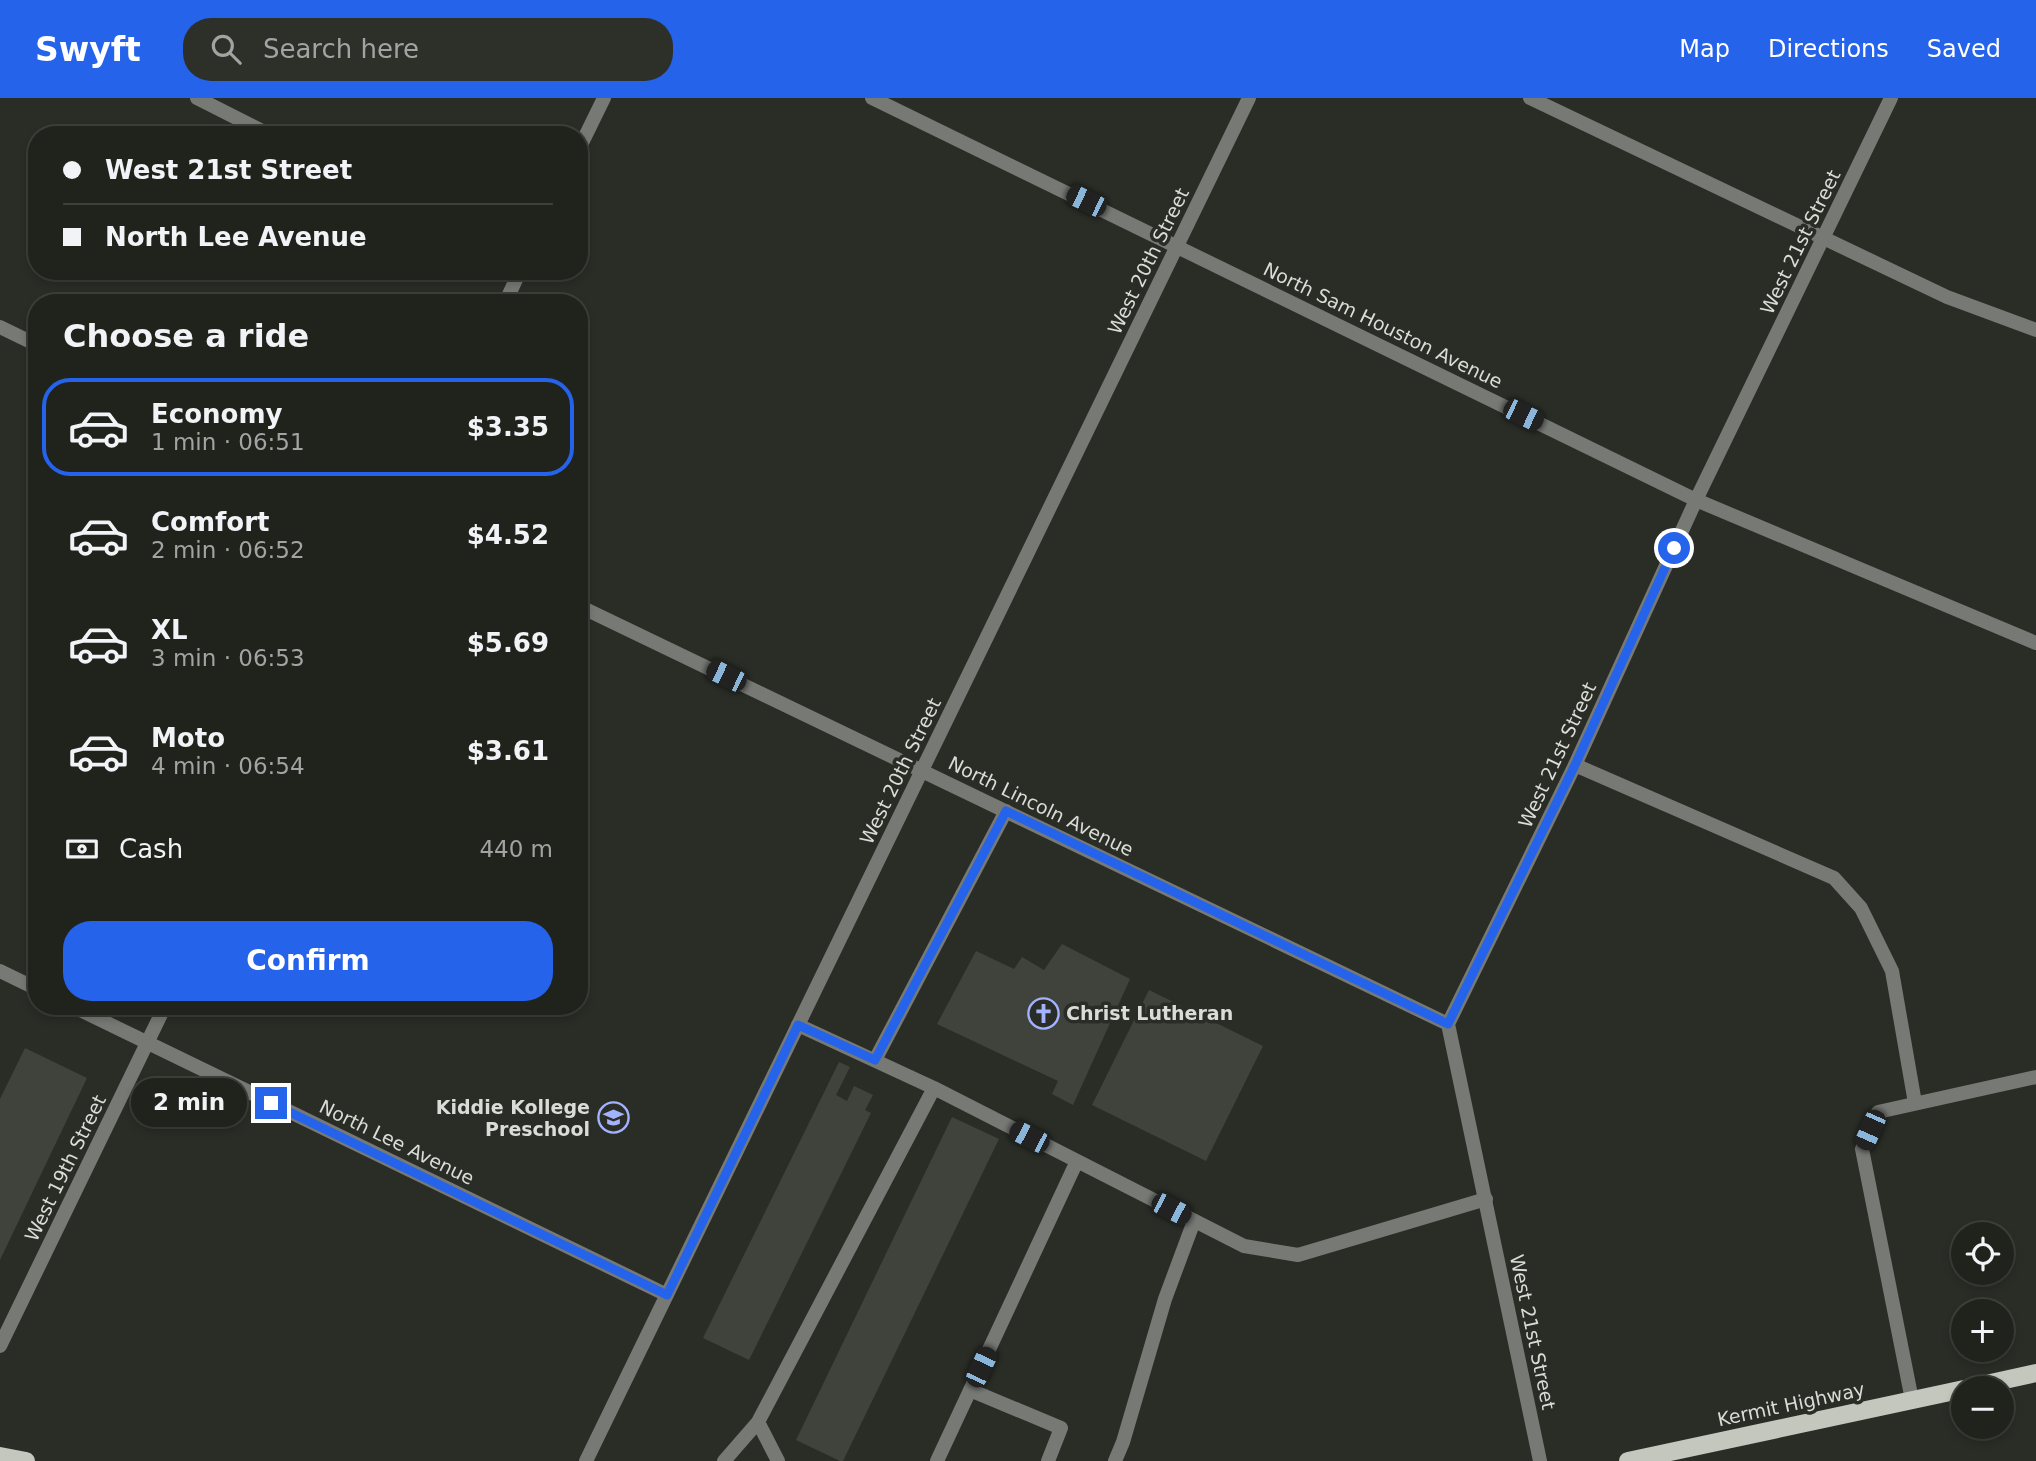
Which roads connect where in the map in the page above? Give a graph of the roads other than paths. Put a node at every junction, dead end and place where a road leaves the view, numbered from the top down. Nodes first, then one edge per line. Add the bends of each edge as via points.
1 (197, 98) edge
2 (604, 98) edge
3 (872, 98) edge
4 (1249, 98) edge
5 (1530, 98) edge
6 (1891, 98) edge
7 (252, 126) edge
8 (588, 131) edge
9 (1823, 239) junction
10 (1177, 245) junction
11 (0, 327) edge
12 (2036, 330) edge
13 (28, 341) edge
14 (1696, 500) junction
15 (588, 610) edge
16 (2036, 643) edge
17 (1575, 765) junction
18 (922, 770) junction
19 (1006, 811) junction
20 (0, 971) edge
21 (28, 985) edge
22 (91, 1015) edge
23 (160, 1015) edge
24 (1448, 1024) junction
25 (798, 1025) junction
26 (147, 1042) junction
27 (875, 1060) junction
28 (2036, 1077) edge
29 (934, 1088) junction
30 (1915, 1103) junction
31 (1077, 1161) junction
32 (1486, 1199) junction
33 (1194, 1221) junction
34 (667, 1295) junction
35 (0, 1346) edge
36 (2036, 1373) edge
37 (2014, 1378) edge
38 (970, 1390) junction
39 (1951, 1391) edge
40 (1912, 1400) junction
41 (758, 1422) junction
42 (0, 1456) edge
43 (26, 1461) edge
44 (586, 1461) edge
45 (724, 1461) edge
46 (778, 1461) edge
47 (937, 1461) edge
48 (1048, 1461) edge
49 (1115, 1461) edge
50 (1540, 1461) edge
51 (1628, 1461) edge

1 - 7 street
2 - 8 street
3 - 10 street, North Sam Houston Avenue
4 - 10 street, West 20th Street
5 - 9 street
6 - 9 street, West 21st Street
9 - 12 street via 1947,297
9 - 14 street, West 21st Street
10 - 14 street, North Sam Houston Avenue
10 - 18 street, West 20th Street
11 - 13 street
14 - 16 street, North Sam Houston Avenue
14 - 17 street, West 21st Street
15 - 18 street, North Lincoln Avenue
17 - 24 street, West 21st Street
17 - 30 street via 1834,878 1861,908 1892,971
18 - 19 street, North Lincoln Avenue
18 - 25 street, West 20th Street
19 - 24 street, North Lincoln Avenue
19 - 27 street
20 - 21 street
22 - 26 street, North Lee Avenue
23 - 26 street, West 19th Street
24 - 32 street, West 21st Street
25 - 27 street
25 - 34 street, West 20th Street
26 - 34 street, North Lee Avenue
26 - 35 street, West 19th Street
27 - 29 street
28 - 30 street
29 - 31 street
29 - 41 street
30 - 40 street via 1878,1111 1862,1149
31 - 33 street
31 - 38 street
32 - 33 street via 1298,1255 1244,1246
32 - 50 street, West 21st Street
33 - 49 street
34 - 44 street, West 20th Street
36 - 37 main road, Kermit Highway
38 - 47 street
38 - 48 street via 1061,1428
39 - 40 main road, Kermit Highway
40 - 51 main road, Kermit Highway
41 - 45 street
41 - 46 street
42 - 43 main road

